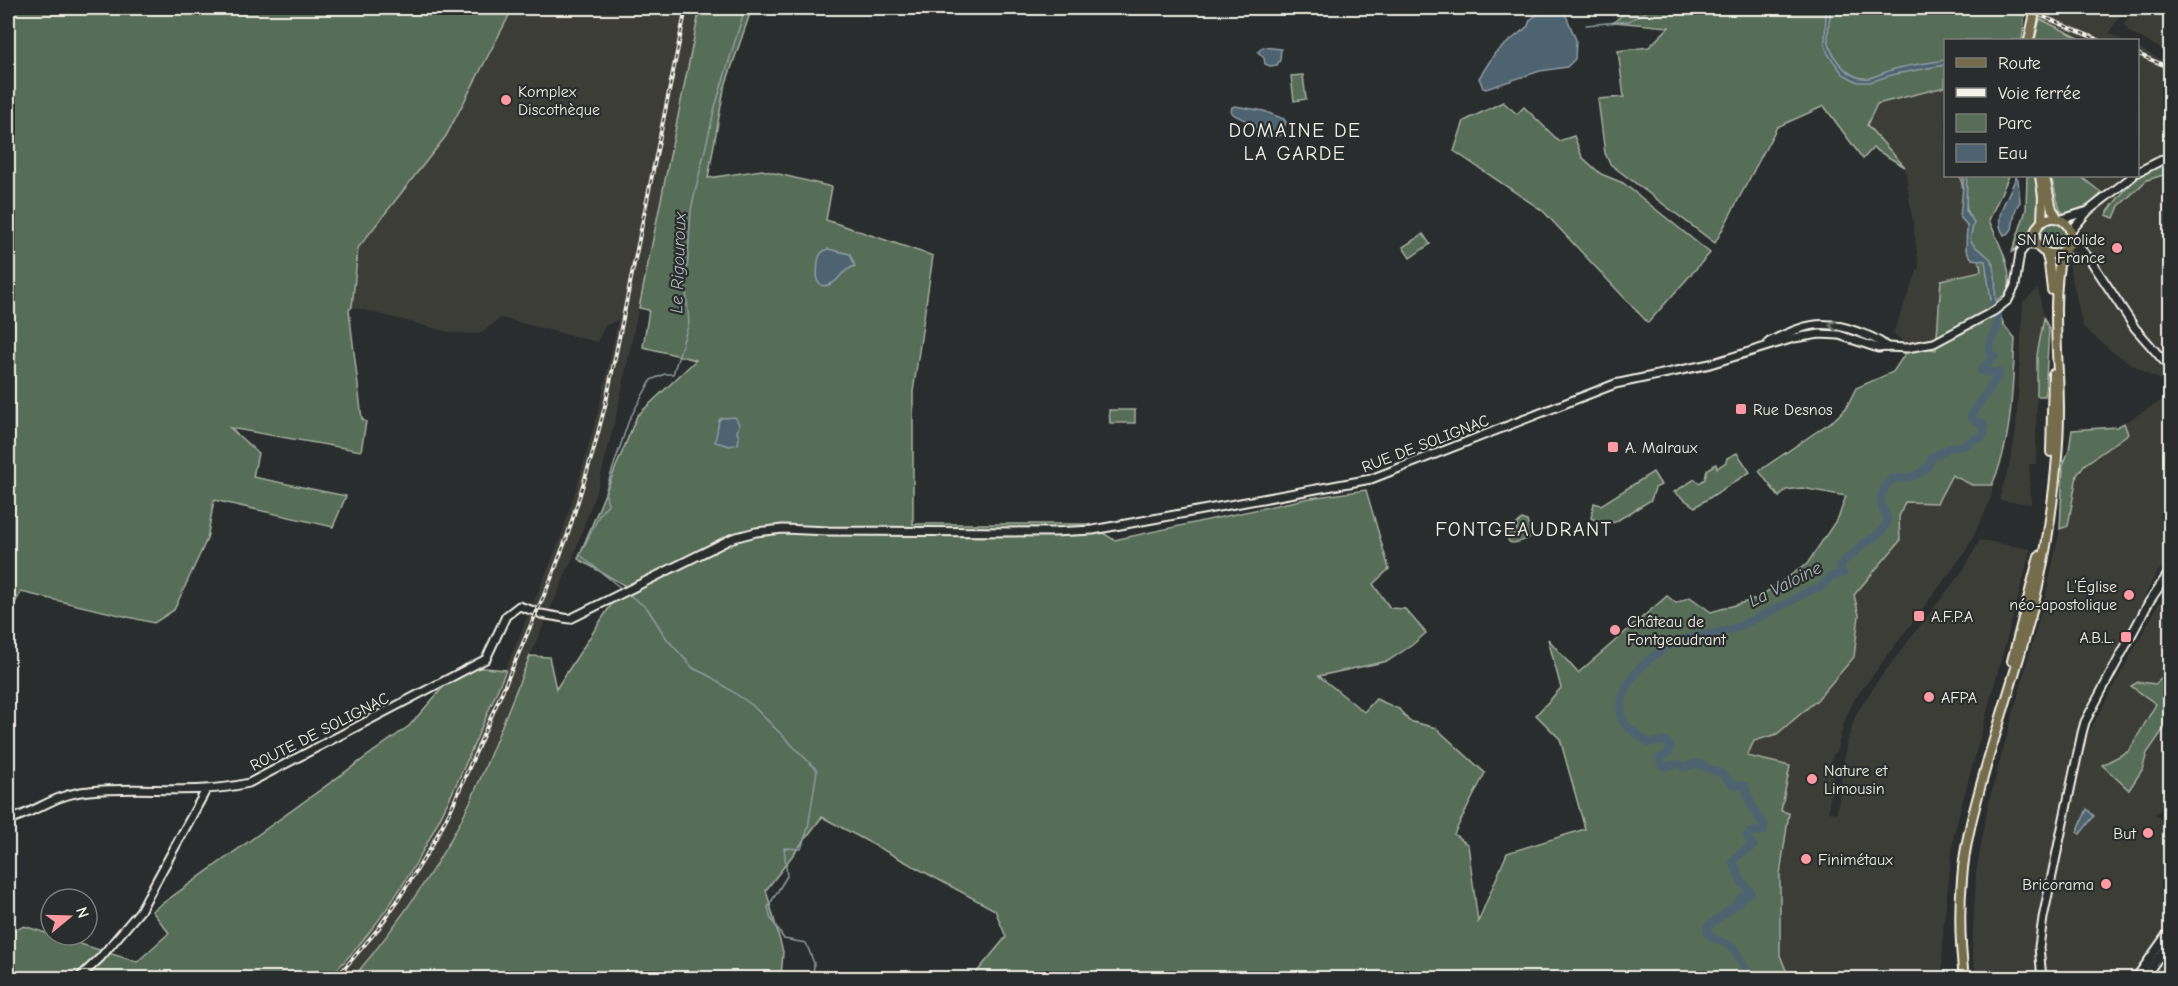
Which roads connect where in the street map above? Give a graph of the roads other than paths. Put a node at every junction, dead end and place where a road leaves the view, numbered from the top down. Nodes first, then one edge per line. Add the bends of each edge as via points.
1 (2030, 8) edge
2 (2036, 8) edge
3 (2024, 39) edge
4 (2029, 39) edge
5 (2170, 156) edge
6 (2139, 172) edge
7 (2040, 177) edge
8 (2045, 177) edge
9 (2132, 177) edge
10 (2088, 211) junction
11 (2059, 218) junction
12 (2042, 221) junction
13 (2034, 235) junction
14 (2071, 235) junction
15 (2027, 245) junction
16 (2037, 245) junction
17 (2063, 251) junction
18 (2046, 253) junction
19 (2087, 255) junction
20 (2170, 368) edge
21 (2170, 571) edge
22 (538, 613) joint
23 (206, 790) junction
24 (8, 820) edge
25 (2170, 930) edge
26 (2170, 942) edge
27 (79, 978) edge
28 (1959, 978) edge
29 (1964, 978) edge
30 (2042, 978) edge
31 (2136, 978) edge
32 (2145, 978) edge

1 - 3 main road
2 - 4 main road
5 - 6 street
7 - 12 main road
8 - 11 main road via 2050,203
9 - 10 street
10 - 11 street
10 - 14 street
11 - 12 main road
11 - 14 main road via 2067,224
12 - 13 main road
13 - 15 street
13 - 16 main road
14 - 17 main road
14 - 19 street
15 - 16 street
15 - 22 street, RUE DE SOLIGNAC via 2020,253 2015,286 2008,300 1934,343 1878,348 1839,335 1794,338 1710,364 1616,384 1371,479 1093,530 756,532 733,538 570,619
16 - 18 main road
17 - 18 main road
17 - 19 street via 2076,250
17 - 29 main road via 2056,282 2059,413 2046,546 2034,604 1968,837 1960,904
18 - 28 main road via 2051,275 2054,412 2050,477 2028,604 1963,839 1955,911
19 - 20 street via 2135,328
21 - 30 street via 2149,602 2085,722 2043,918
22 - 23 street, ROUTE DE SOLIGNAC via 519,606 506,616 486,659 249,783
23 - 24 street, ROUTE DE SOLIGNAC via 90,790 66,794
23 - 27 street via 140,911
25 - 31 street
26 - 32 street

